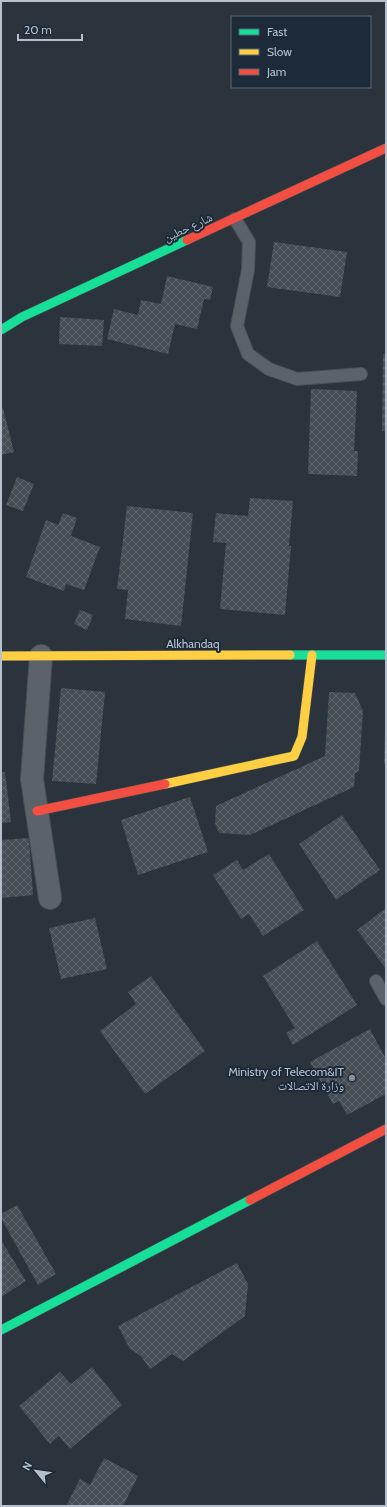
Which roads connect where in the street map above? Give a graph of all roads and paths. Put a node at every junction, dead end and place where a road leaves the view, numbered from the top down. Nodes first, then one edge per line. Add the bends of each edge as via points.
1 (386, 148) edge
2 (235, 219) junction
3 (1, 330) edge
4 (361, 374) dead end
5 (312, 655) junction
6 (386, 655) edge
7 (1, 656) edge
8 (41, 656) junction
9 (37, 811) junction
10 (50, 898) dead end
11 (376, 981) dead end
12 (386, 998) edge
13 (386, 1130) edge
14 (1, 1330) edge

1 - 2 street, شارع حطين
2 - 3 street, شارع حطين via 22,317
2 - 4 lane via 249,242 248,270 237,326 248,354 269,370 298,378
5 - 6 street, Alkhandaq
5 - 8 street, Alkhandaq
5 - 9 street via 302,737 294,756
7 - 8 street, Alkhandaq
8 - 9 street via 32,779
9 - 10 street
11 - 12 lane
13 - 14 street

